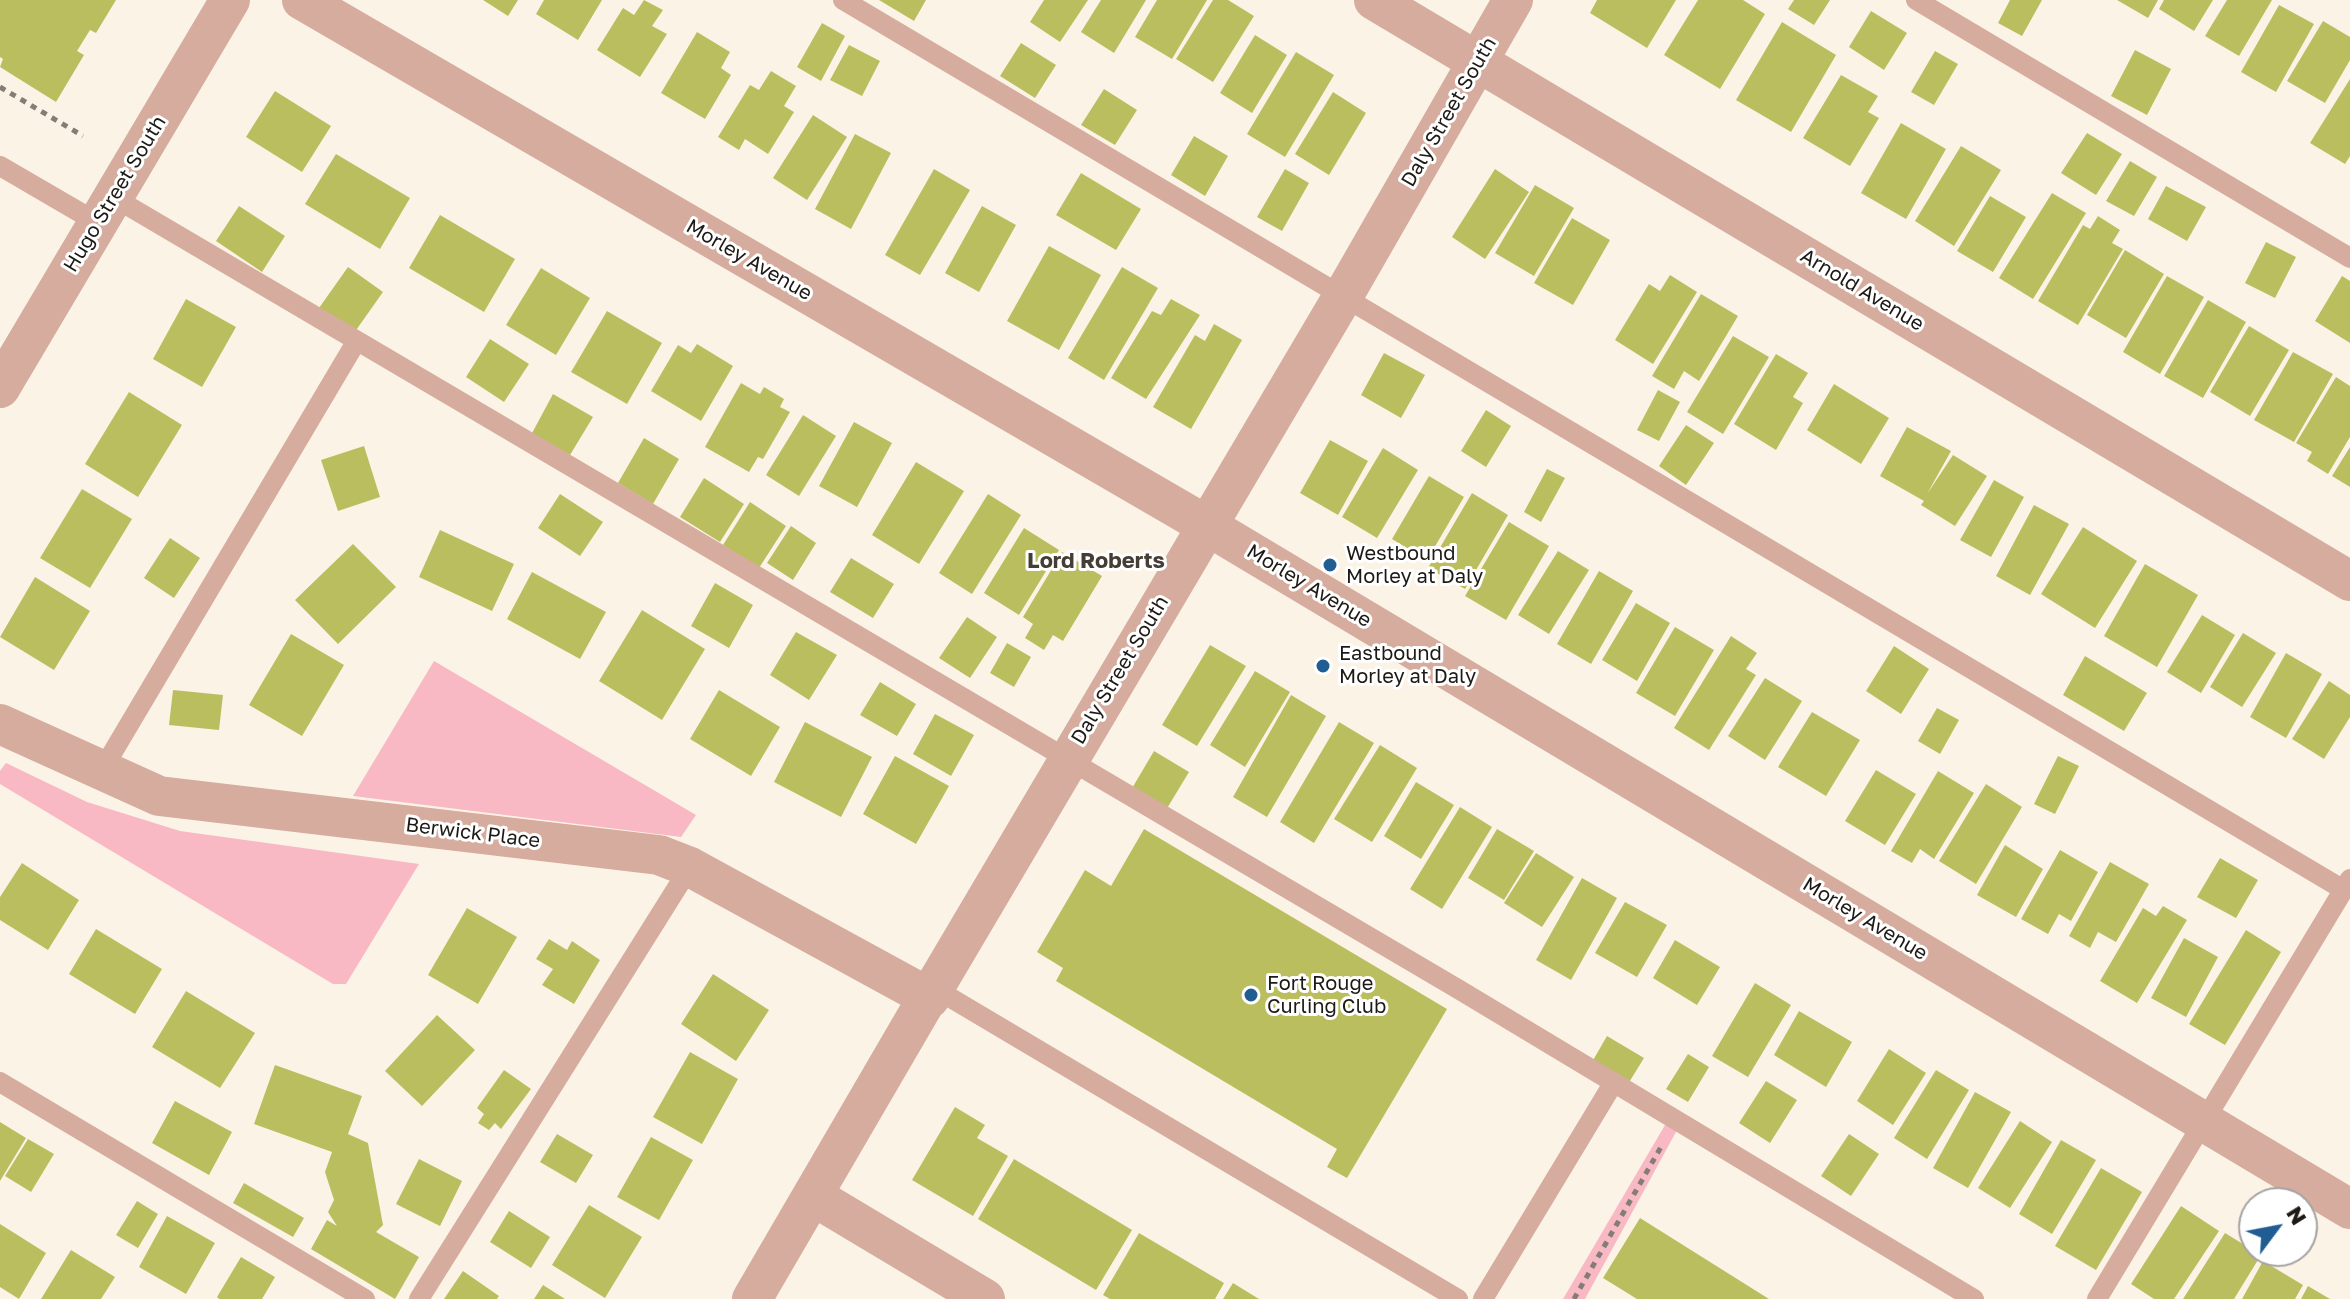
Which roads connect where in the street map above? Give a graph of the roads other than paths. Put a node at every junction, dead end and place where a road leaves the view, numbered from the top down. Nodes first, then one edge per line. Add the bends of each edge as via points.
1 (230, 0) edge
2 (302, 0) edge
3 (843, 0) edge
4 (1374, 0) edge
5 (1513, 0) edge
6 (1916, 0) edge
7 (1478, 61) junction
8 (0, 166) edge
9 (106, 210) junction
10 (2350, 258) edge
11 (1342, 298) junction
12 (356, 342) junction
13 (0, 388) edge
14 (1206, 525) junction
15 (2350, 581) edge
16 (0, 724) edge
17 (1066, 761) junction
18 (101, 772) junction
19 (690, 867) junction
20 (2347, 885) edge
21 (931, 993) junction
22 (0, 1082) edge
23 (1614, 1082) junction
24 (2205, 1121) junction
25 (813, 1196) junction
26 (2350, 1209) edge
27 (365, 1299) edge
28 (419, 1299) edge
29 (752, 1299) edge
30 (985, 1299) edge
31 (1458, 1299) edge
32 (1483, 1299) edge
33 (1974, 1299) edge
34 (2097, 1299) edge

1 - 9 street, Hugo Street South
2 - 14 street, Morley Avenue
3 - 11 lane
4 - 7 street, Arnold Avenue
5 - 7 street, Daly Street South
6 - 10 lane
7 - 11 street, Daly Street South
7 - 15 street, Arnold Avenue
8 - 9 lane
9 - 12 lane
9 - 13 street, Hugo Street South
11 - 14 street, Daly Street South
11 - 20 lane
12 - 17 lane
12 - 18 lane
14 - 17 street, Daly Street South
14 - 24 street, Morley Avenue
16 - 18 street, Berwick Place
17 - 21 street, Daly Street South
17 - 23 lane
18 - 19 street, Berwick Place via 159,796 659,855
19 - 21 street, Berwick Place
19 - 28 lane
20 - 24 lane
21 - 25 street, Daly Street South
21 - 31 lane
22 - 27 lane
23 - 32 lane
23 - 33 lane
24 - 26 street, Morley Avenue
24 - 34 lane
25 - 29 street, Daly Street South
25 - 30 street

